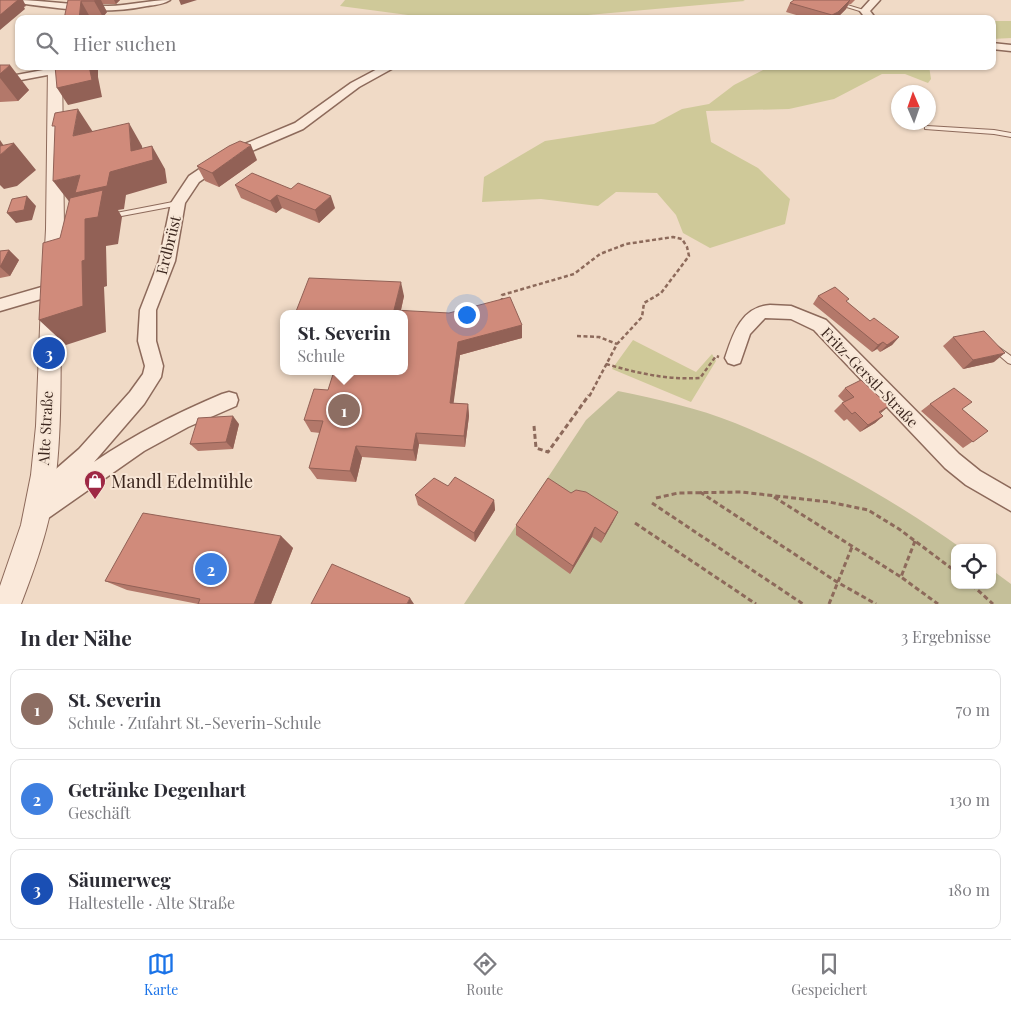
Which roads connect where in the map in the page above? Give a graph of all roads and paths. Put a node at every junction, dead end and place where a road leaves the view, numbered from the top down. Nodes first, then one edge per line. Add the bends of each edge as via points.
1 (19, 0) edge
2 (164, 0) edge
3 (826, 0) edge
4 (875, 0) edge
5 (73, 3) edge
6 (68, 15) edge
7 (868, 15) edge
8 (996, 46) edge
9 (1011, 48) edge
10 (50, 70) edge
11 (54, 70) edge
12 (384, 70) edge
13 (0, 81) edge
14 (936, 129) edge
15 (1011, 136) edge
16 (178, 204) junction
17 (100, 218) edge
18 (52, 290) junction
19 (0, 305) edge
20 (502, 307) edge
21 (577, 336) dead end
22 (617, 344) junction
23 (992, 344) edge
24 (734, 358) joint
25 (1011, 361) edge
26 (606, 364) junction
27 (230, 400) dead end
28 (534, 426) dead end
29 (700, 492) junction
30 (773, 496) junction
31 (656, 498) dead end
32 (1011, 501) edge
33 (652, 503) dead end
34 (38, 505) junction
35 (635, 523) dead end
36 (915, 541) junction
37 (852, 547) junction
38 (951, 569) edge
39 (901, 577) junction
40 (837, 582) junction
41 (977, 589) edge
42 (7, 604) edge
43 (756, 604) edge
44 (803, 604) edge
45 (829, 604) edge
46 (876, 604) edge
47 (938, 604) edge
48 (993, 604) edge

1 - 5 street
2 - 5 street via 109,8
3 - 7 lane
4 - 7 street
5 - 6 street
8 - 9 street
10 - 13 street
11 - 18 street, Alte Straße via 60,228
12 - 16 street, Erdbrüst via 355,85 299,126 228,156 211,167 194,179
14 - 15 lane
16 - 17 lane
16 - 34 street, Erdbrüst via 167,261 148,310 147,341 154,366 152,377 86,456
18 - 19 street
18 - 34 street, Alte Straße via 46,424
20 - 22 path via 502,295 574,274 600,254 626,244 673,237 682,239 689,256 661,293 644,303 642,317
21 - 22 path
22 - 26 path
23 - 25 lane
24 - 26 path via 716,356 700,378 684,380 648,376
24 - 32 street, Fritz-Gerstl-Straße via 742,331 761,312 792,311 807,318 820,325 952,461
26 - 28 path via 587,400 548,452 536,448
27 - 34 street via 137,444
29 - 30 path
29 - 31 path
29 - 40 path
30 - 36 path via 868,510
30 - 37 path
33 - 44 path
34 - 42 street, Alte Straße via 25,560
35 - 43 path
36 - 38 path
36 - 39 path
37 - 39 path
37 - 40 path
39 - 47 path
40 - 45 path
40 - 46 path
41 - 48 path

